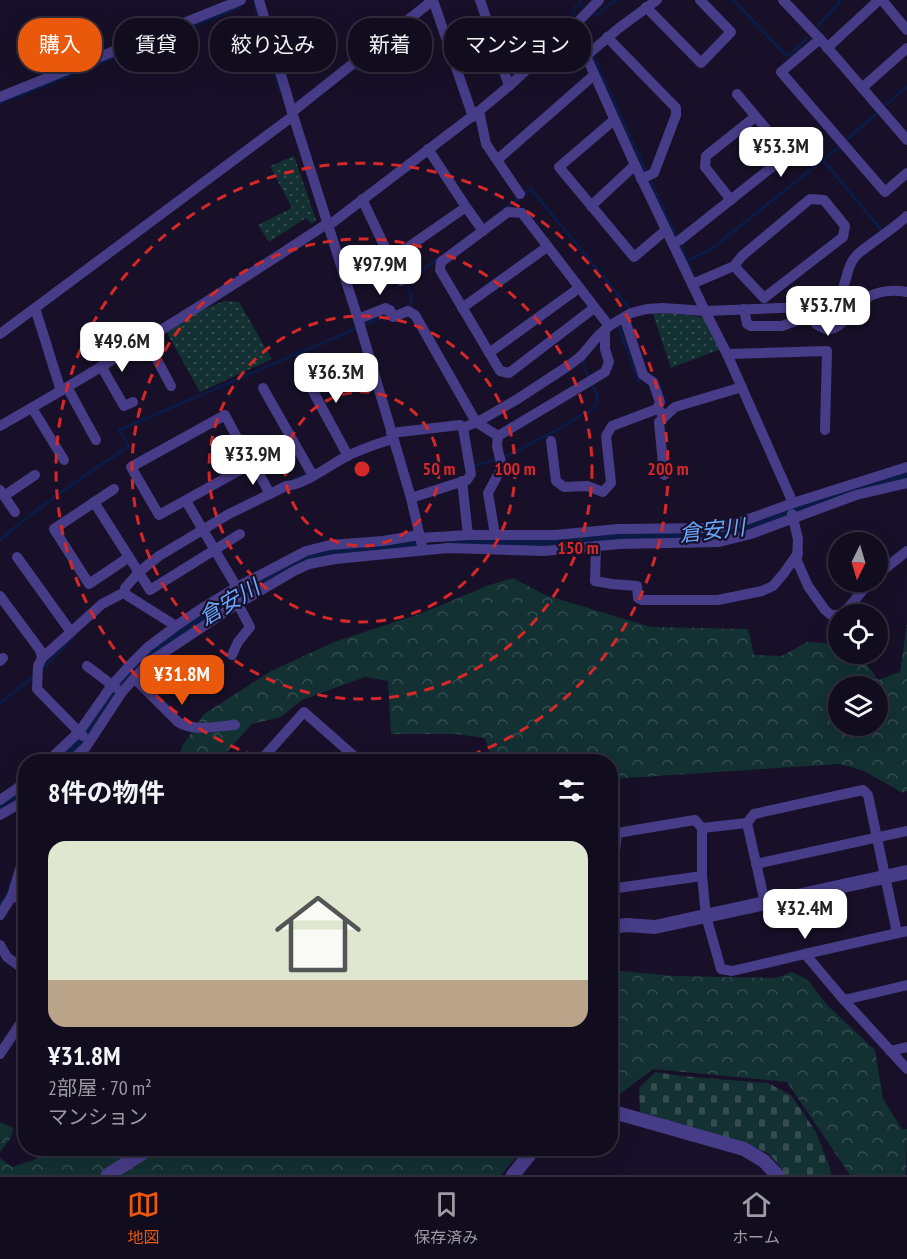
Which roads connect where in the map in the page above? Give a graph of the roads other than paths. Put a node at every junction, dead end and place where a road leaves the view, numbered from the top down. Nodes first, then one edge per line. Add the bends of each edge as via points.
1 (241, 0) edge
2 (259, 0) edge
3 (480, 0) edge
4 (599, 0) edge
5 (657, 0) edge
6 (700, 0) edge
7 (783, 0) edge
8 (880, 0) edge
9 (434, 2) edge
10 (646, 7) junction
11 (582, 18) edge
12 (907, 30) edge
13 (607, 38) junction
14 (823, 43) junction
15 (907, 48) edge
16 (591, 51) edge
17 (591, 62) edge
18 (524, 72) edge
19 (594, 75) junction
20 (509, 86) junction
21 (862, 88) junction
22 (737, 94) dead end
23 (0, 97) edge
24 (476, 114) junction
25 (292, 117) junction
26 (756, 117) junction
27 (614, 120) junction
28 (907, 120) edge
29 (897, 128) junction
30 (907, 140) edge
31 (428, 149) junction
32 (497, 160) junction
33 (635, 165) junction
34 (907, 173) edge
35 (646, 177) junction
36 (520, 194) dead end
37 (362, 199) junction
38 (731, 200) junction
39 (591, 206) junction
40 (466, 207) junction
41 (907, 216) edge
42 (328, 224) junction
43 (666, 230) junction
44 (483, 231) junction
45 (677, 242) junction
46 (547, 247) junction
47 (390, 260) junction
48 (734, 266) junction
49 (401, 281) dead end
50 (696, 283) junction
51 (579, 288) junction
52 (907, 292) edge
53 (764, 298) junction
54 (35, 308) junction
55 (462, 308) junction
56 (594, 308) junction
57 (774, 308) junction
58 (744, 309) junction
59 (705, 312) junction
60 (359, 323) junction
61 (626, 323) dead end
62 (606, 331) junction
63 (0, 333) edge
64 (146, 339) junction
65 (489, 353) junction
66 (727, 354) junction
67 (102, 366) junction
68 (302, 372) dead end
69 (171, 386) dead end
70 (742, 387) junction
71 (263, 388) dead end
72 (64, 389) junction
73 (133, 402) dead end
74 (33, 408) junction
75 (662, 412) junction
76 (475, 420) junction
77 (0, 426) edge
78 (463, 428) junction
79 (825, 430) dead end
80 (498, 436) junction
81 (391, 438) junction
82 (96, 440) dead end
83 (551, 441) dead end
84 (347, 453) junction
85 (64, 459) dead end
86 (251, 464) junction
87 (907, 467) edge
88 (664, 475) dead end
89 (35, 476) dead end
90 (313, 476) junction
91 (462, 481) junction
92 (907, 483) edge
93 (114, 489) dead end
94 (2, 493) edge
95 (270, 494) junction
96 (411, 498) junction
97 (186, 501) junction
98 (94, 502) junction
99 (791, 504) junction
100 (15, 512) dead end
101 (793, 519) junction
102 (203, 528) junction
103 (240, 534) dead end
104 (468, 535) junction
105 (495, 535) junction
106 (420, 536) junction
107 (452, 542) junction
108 (596, 546) junction
109 (214, 550) junction
110 (423, 550) junction
111 (907, 551) edge
112 (798, 553) junction
113 (129, 556) junction
114 (17, 557) dead end
115 (888, 566) edge
116 (139, 572) junction
117 (123, 592) junction
118 (861, 592) edge
119 (240, 595) junction
120 (0, 596) edge
121 (852, 604) edge
122 (828, 612) edge
123 (176, 626) junction
124 (71, 632) junction
125 (232, 655) dead end
126 (42, 658) junction
127 (87, 666) dead end
128 (134, 678) junction
129 (117, 688) junction
130 (235, 724) dead end
131 (83, 739) junction
132 (60, 754) edge
133 (75, 754) edge
134 (271, 754) edge
135 (352, 754) edge
136 (18, 788) edge
137 (0, 800) edge
138 (18, 805) edge
139 (0, 815) edge
140 (747, 823) junction
141 (702, 828) junction
142 (907, 831) edge
143 (618, 832) edge
144 (877, 838) junction
145 (756, 864) junction
146 (907, 872) edge
147 (18, 876) edge
148 (702, 876) junction
149 (885, 877) junction
150 (618, 888) edge
151 (12, 896) junction
152 (18, 898) edge
153 (765, 903) junction
154 (0, 915) edge
155 (706, 916) junction
156 (618, 927) edge
157 (902, 932) edge
158 (0, 945) edge
159 (805, 954) junction
160 (18, 965) edge
161 (907, 985) edge
162 (844, 1000) junction
163 (18, 1027) edge
164 (907, 1047) edge
165 (890, 1051) junction
166 (0, 1054) edge
167 (907, 1069) edge
168 (618, 1113) edge
169 (138, 1156) edge
170 (528, 1156) edge
171 (108, 1175) edge
172 (513, 1175) edge
173 (777, 1175) edge

1 - 23 street
2 - 25 street
3 - 20 street
4 - 11 street
5 - 10 street
6 - 10 street via 731,32 701,63
7 - 14 street
8 - 12 street
8 - 14 street
9 - 24 street
9 - 25 street
10 - 13 street
13 - 16 street
13 - 35 street via 676,108 654,173
14 - 21 street
14 - 34 street via 782,72 885,192
15 - 21 street
17 - 19 street
18 - 20 street
19 - 27 street
19 - 32 street
20 - 24 street
21 - 29 street
22 - 26 street
24 - 31 street
24 - 32 street via 486,144
25 - 42 street
25 - 54 street
26 - 38 street via 706,156 705,167
26 - 38 street via 783,149 782,159
27 - 33 street
27 - 39 street via 559,167
28 - 29 street
29 - 30 street
31 - 37 street
31 - 40 street
32 - 36 street
33 - 35 street
33 - 39 street
35 - 43 street
37 - 42 street
37 - 47 street
38 - 45 street
39 - 43 street via 634,257
40 - 44 street
40 - 47 street
41 - 57 street via 850,262 841,291 834,298 815,306
42 - 60 street
42 - 64 street
43 - 45 street
44 - 46 street via 508,212 522,213
44 - 55 street via 441,262 440,270
45 - 50 street
46 - 51 street
46 - 55 street
47 - 49 street
48 - 50 street
48 - 53 street
48 - 53 street via 810,199 825,200 845,226 843,237
50 - 59 street
51 - 56 street
51 - 65 street
52 - 58 street via 894,290 865,299 833,329 825,330 812,320 801,319 782,326 751,326
53 - 57 street
54 - 63 street
54 - 72 street
55 - 65 street
56 - 62 street
56 - 65 street via 508,373 500,371
57 - 58 street
58 - 59 street
59 - 62 street via 647,309 631,313
59 - 66 street
60 - 76 street via 386,308 393,316 408,311 415,315
60 - 81 street
61 - 75 street via 643,375 653,382
62 - 76 street via 568,366 516,400
62 - 80 street via 609,362 604,372
64 - 67 street
64 - 69 street
66 - 70 street
66 - 79 street via 827,351
67 - 72 street
67 - 73 street via 123,406
68 - 84 street
70 - 75 street
70 - 99 street
71 - 90 street
72 - 74 street
72 - 82 street
74 - 77 street
74 - 85 street
75 - 83 street via 612,426 606,436 611,483 603,492 587,486 564,487 556,481
75 - 88 street via 659,422
76 - 78 street
76 - 80 street
78 - 81 street via 460,425
78 - 91 street via 471,474
80 - 105 street via 501,467 488,493
81 - 84 street
81 - 96 street
84 - 90 street
86 - 95 street
86 - 97 street
86 - 97 street via 225,415 131,467 159,514
87 - 99 street
89 - 94 street
90 - 95 street
91 - 96 street
91 - 104 street
92 - 101 street via 856,495
93 - 98 street
94 - 100 street
95 - 102 street
96 - 106 street
97 - 102 street
98 - 113 street
98 - 113 street via 54,529 88,584
99 - 101 street
99 - 105 street via 716,528
101 - 108 street via 719,542
101 - 112 street
102 - 109 street
102 - 116 street
103 - 109 street
104 - 105 street
104 - 107 street
106 - 107 street
106 - 110 street
106 - 119 street via 306,550
107 - 108 street via 544,551
107 - 110 street
108 - 112 street via 595,581 638,586 638,598 642,600 718,600 762,591 773,586
109 - 116 street via 150,590
109 - 119 street
110 - 119 street via 318,562
111 - 115 street
112 - 122 street via 797,561 808,586
113 - 116 street
114 - 124 street
116 - 117 street
117 - 123 street
117 - 124 street via 97,608
118 - 121 street
119 - 123 street
119 - 125 street via 250,627
119 - 128 street via 148,663
120 - 126 street
123 - 129 street via 148,647
124 - 126 street
126 - 131 street via 37,689
127 - 129 street
128 - 129 street
128 - 130 street via 184,726
129 - 131 street
129 - 131 street
131 - 132 street
131 - 133 street
134 - 135 street via 304,712
136 - 137 street
138 - 139 street
140 - 141 street
140 - 144 street via 753,814 863,790 868,795
140 - 145 street
141 - 143 street via 694,820
141 - 148 street
142 - 144 street
144 - 145 street
144 - 149 street
145 - 153 street
146 - 149 street
147 - 151 street
148 - 150 street
148 - 155 street
149 - 153 street
149 - 157 street
151 - 152 street
151 - 154 street
153 - 155 street
155 - 156 street via 655,927
155 - 159 street via 721,969 732,971
157 - 159 street
158 - 160 street
159 - 162 street
161 - 162 street
162 - 165 street
163 - 166 street
164 - 165 street
165 - 167 street
168 - 173 street via 744,1149
169 - 171 street
170 - 172 street

